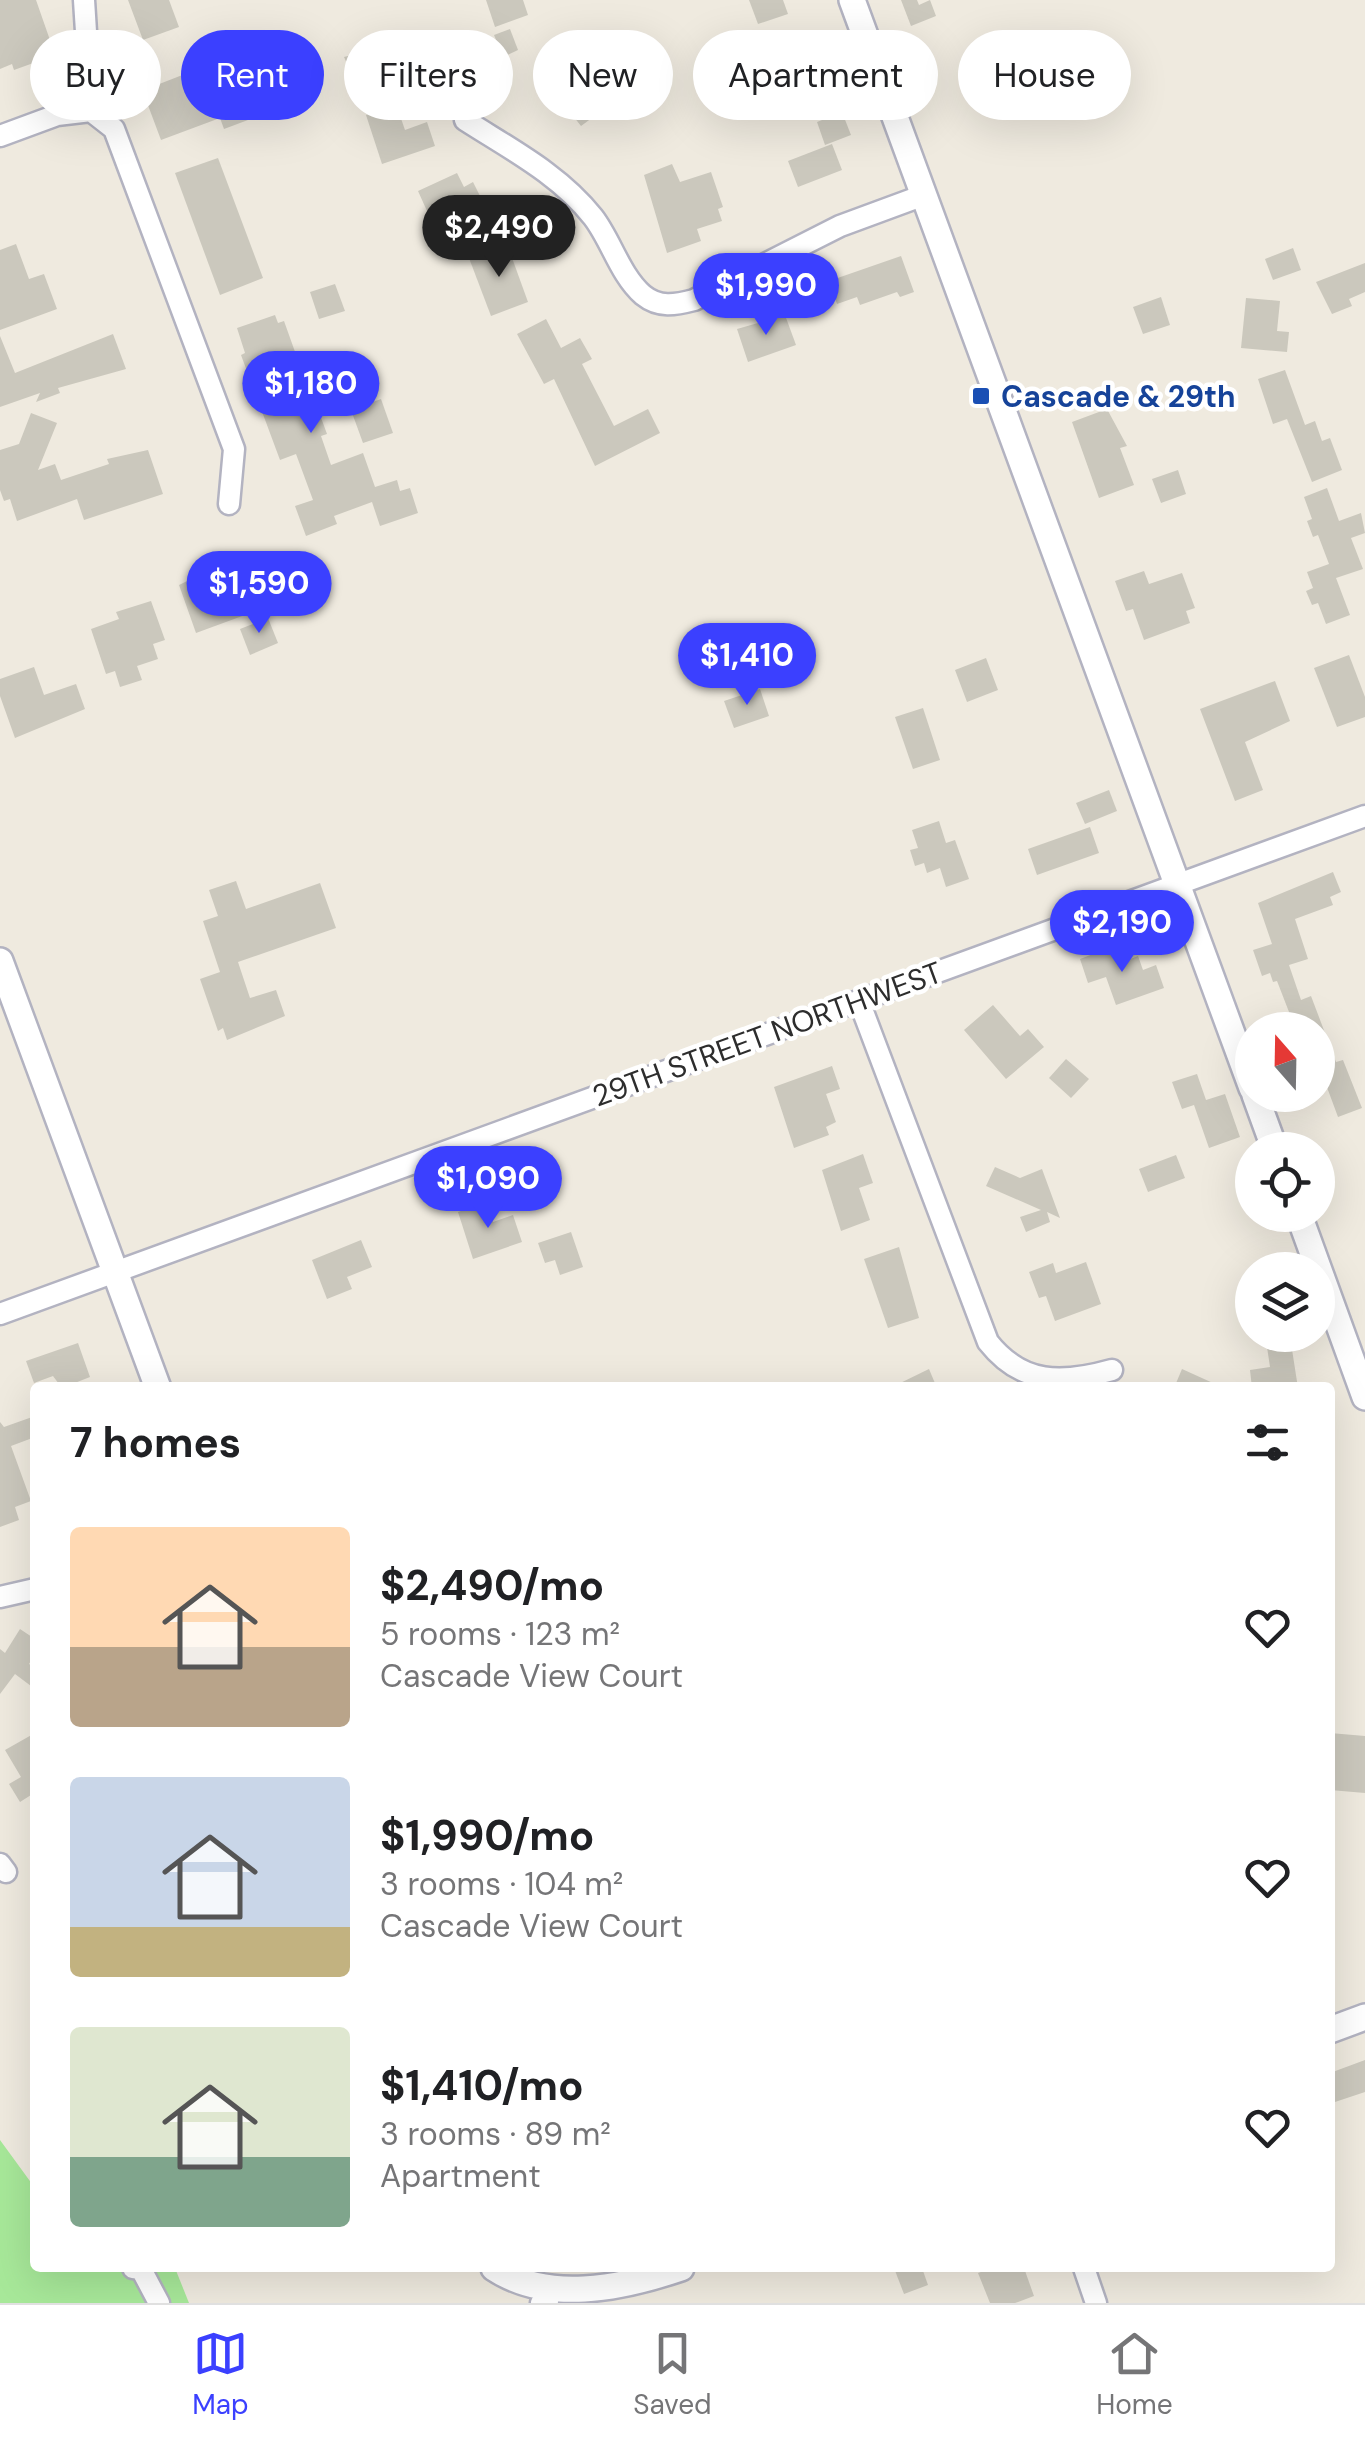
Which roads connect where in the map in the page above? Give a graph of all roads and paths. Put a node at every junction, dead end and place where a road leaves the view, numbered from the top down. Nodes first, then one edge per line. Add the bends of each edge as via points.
1 (84, 0) edge
2 (852, 0) edge
3 (86, 30) edge
4 (43, 120) edge
5 (102, 120) edge
6 (465, 120) dead end
7 (0, 136) edge
8 (924, 195) junction
9 (229, 504) dead end
10 (1365, 816) edge
11 (1177, 883) junction
12 (0, 961) edge
13 (859, 1001) junction
14 (1235, 1042) edge
15 (1305, 1232) edge
16 (115, 1271) junction
17 (0, 1314) edge
18 (1112, 1370) dead end
19 (156, 1382) edge
20 (1365, 1397) edge
21 (30, 1590) edge
22 (0, 1596) edge
23 (1365, 2017) edge
24 (1335, 2028) edge
25 (141, 2272) edge
26 (498, 2272) edge
27 (670, 2272) edge
28 (1085, 2272) edge
29 (544, 2302) edge
30 (159, 2303) edge
31 (1096, 2303) edge

1 - 3 street
2 - 8 street
4 - 7 street
5 - 9 street via 114,129 234,449
6 - 8 street via 566,186 634,285 658,304 694,300 840,226
8 - 11 street
10 - 11 street, 29TH STREET NORTHWEST
11 - 13 street, 29TH STREET NORTHWEST
11 - 14 street
12 - 16 street
13 - 16 street, 29TH STREET NORTHWEST
13 - 18 street via 988,1342 1028,1376 1083,1378
15 - 20 street
16 - 17 street, 29TH STREET NORTHWEST
16 - 19 street
21 - 22 street
23 - 24 street
25 - 30 street
26 - 29 street
27 - 29 street via 618,2290
28 - 31 street

